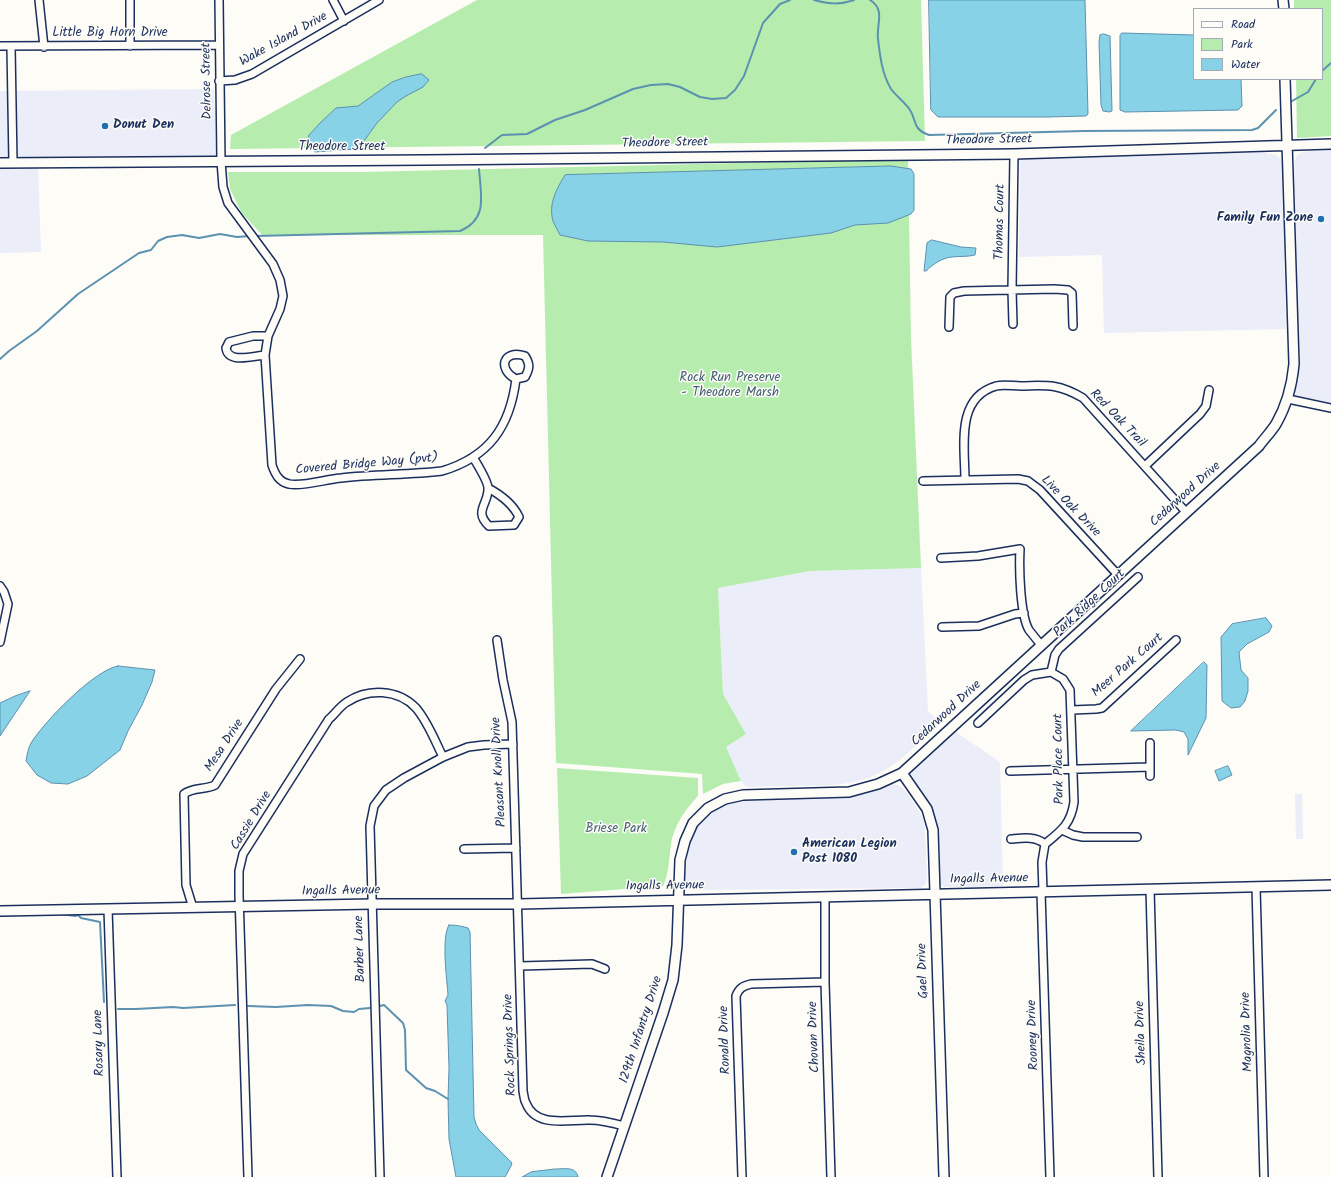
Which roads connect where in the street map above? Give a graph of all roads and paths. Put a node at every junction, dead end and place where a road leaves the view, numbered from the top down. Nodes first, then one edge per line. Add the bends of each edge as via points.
1 (39, 0) edge
2 (130, 0) edge
3 (219, 0) edge
4 (333, 0) edge
5 (379, 0) edge
6 (344, 21) junction
7 (219, 45) junction
8 (0, 46) edge
9 (130, 46) junction
10 (11, 47) junction
11 (44, 47) junction
12 (1285, 80) edge
13 (219, 81) junction
14 (1331, 144) edge
15 (1287, 145) junction
16 (1014, 154) junction
17 (221, 161) junction
18 (0, 163) edge
19 (13, 163) junction
20 (1012, 290) junction
21 (1013, 324) dead end
22 (1074, 326) dead end
23 (949, 327) dead end
24 (268, 336) junction
25 (265, 355) junction
26 (516, 379) dead end
27 (1209, 390) dead end
28 (1288, 399) junction
29 (1331, 408) edge
30 (473, 457) junction
31 (1145, 466) junction
32 (965, 480) junction
33 (924, 481) dead end
34 (488, 488) junction
35 (1186, 512) junction
36 (941, 558) dead end
37 (1118, 575) junction
38 (1138, 577) dead end
39 (0, 586) edge
40 (1024, 613) junction
41 (942, 627) dead end
42 (497, 640) dead end
43 (1176, 640) dead end
44 (0, 642) edge
45 (1041, 645) junction
46 (300, 659) dead end
47 (1051, 672) junction
48 (1072, 710) junction
49 (978, 723) dead end
50 (1150, 743) dead end
51 (513, 744) junction
52 (443, 757) junction
53 (1150, 767) junction
54 (1073, 769) junction
55 (1010, 771) dead end
56 (902, 773) junction
57 (1150, 776) dead end
58 (1062, 830) junction
59 (1137, 837) dead end
60 (1011, 839) dead end
61 (1045, 844) junction
62 (516, 848) junction
63 (464, 849) dead end
64 (1331, 885) edge
65 (1256, 887) junction
66 (1150, 889) junction
67 (1042, 892) junction
68 (935, 894) junction
69 (824, 896) junction
70 (678, 900) junction
71 (372, 904) junction
72 (519, 904) junction
73 (239, 906) junction
74 (193, 908) junction
75 (108, 909) junction
76 (0, 911) edge
77 (520, 966) junction
78 (605, 969) dead end
79 (825, 982) junction
80 (624, 1126) junction
81 (117, 1177) edge
82 (248, 1177) edge
83 (380, 1177) edge
84 (607, 1177) edge
85 (742, 1177) edge
86 (831, 1177) edge
87 (944, 1177) edge
88 (1050, 1177) edge
89 (1158, 1177) edge
90 (1264, 1177) edge

1 - 11 street
2 - 9 street
3 - 7 street, Delrose Street
4 - 6 street
5 - 6 street, Wake Island Drive
6 - 13 street, Wake Island Drive via 252,74 235,80
7 - 9 street, Little Big Horn Drive
7 - 13 street, Delrose Street
8 - 10 street, Little Big Horn Drive
9 - 11 street, Little Big Horn Drive
10 - 11 street, Little Big Horn Drive
10 - 19 street
12 - 15 street, Cedarwood Drive
13 - 17 street, Delrose Street
14 - 15 street, Theodore Street
15 - 16 street, Theodore Street
15 - 28 street, Cedarwood Drive via 1294,364
16 - 17 street, Theodore Street
16 - 20 street, Thomas Court
17 - 19 street, Theodore Street
17 - 24 street, Covered Bridge Way (pvt) via 223,187 228,202 273,264 280,280 283,296
18 - 19 street, Theodore Street
20 - 21 street, Thomas Court
20 - 22 street via 1068,290 1072,293
20 - 23 street via 954,293 950,297
24 - 25 street, Covered Bridge Way (pvt)
24 - 25 street via 253,336 230,342 226,348 228,354 234,358
25 - 30 street, Covered Bridge Way (pvt) via 272,465 274,474 280,480 298,485 341,478 442,471
26 - 30 street, Covered Bridge Way (pvt) via 510,411 501,430 489,445
27 - 31 street via 1206,406 1200,414
28 - 29 street
28 - 35 street, Cedarwood Drive via 1276,424 1259,446
30 - 34 street
31 - 32 street, Red Oak Trail via 1083,398 1072,392 1049,385 998,386 980,395 967,413 964,424
31 - 35 street, Red Oak Trail
32 - 33 street, Live Oak Drive
32 - 37 street, Live Oak Drive via 1028,481 1040,490
34 - 34 street via 483,520 489,526 514,525 519,517 516,511 501,495
35 - 37 street, Cedarwood Drive
36 - 40 street via 978,556 1020,549 1019,576
37 - 45 street, Cedarwood Drive
38 - 47 street, Park Ridge Court via 1059,649
39 - 44 street via 8,604
40 - 41 street via 979,626
40 - 45 street via 1029,630
42 - 51 street, Pleasant Knoll Drive via 512,722
43 - 48 street, Meer Park Court via 1102,708
45 - 56 street, Cedarwood Drive
46 - 74 street, Mesa Drive via 276,689 215,785 189,790 184,794 185,867
47 - 48 street, Park Place Court via 1063,679 1070,690
47 - 49 street via 1032,675 1024,680
48 - 54 street, Park Place Court
50 - 53 street
51 - 52 street, Barber Lane via 484,745
51 - 62 street, Pleasant Knoll Drive
52 - 71 street, Barber Lane via 386,790 374,806 370,826
52 - 73 street, Cassie Drive via 424,720 415,707 404,699 379,692 364,693 346,702 330,719 243,854 239,871
53 - 54 street
53 - 57 street
54 - 55 street
54 - 58 street, Park Place Court via 1074,802 1072,813
56 - 68 street, Gael Drive via 927,809 933,830
56 - 70 street, 129th Infantry Drive via 878,784 849,792 743,795 725,799 708,808 693,823 685,840 680,860
58 - 59 street via 1082,837
58 - 61 street, Park Place Court
60 - 61 street via 1033,838
61 - 67 street
62 - 63 street
62 - 72 street, Pleasant Knoll Drive
64 - 65 street, Ingalls Avenue
65 - 66 street, Ingalls Avenue
65 - 90 street, Magnolia Drive
66 - 67 street, Ingalls Avenue
66 - 89 street, Sheila Drive
67 - 68 street, Ingalls Avenue
67 - 88 street, Rooney Drive
68 - 69 street, Ingalls Avenue
68 - 87 street, Gael Drive
69 - 70 street, Ingalls Avenue
69 - 79 street, Chovan Drive
70 - 72 street, Ingalls Avenue
70 - 80 street, 129th Infantry Drive via 673,980
71 - 72 street, Ingalls Avenue
71 - 73 street, Ingalls Avenue
71 - 83 street, Barber Lane
72 - 77 street, Rock Springs Drive
73 - 74 street, Ingalls Avenue
73 - 82 street, Cassie Drive
74 - 75 street, Ingalls Avenue
75 - 76 street, Ingalls Avenue
75 - 81 street, Rosary Lane
77 - 78 street via 592,964
77 - 80 street, Rock Springs Drive via 523,1091 529,1110 543,1120 591,1120
79 - 85 street, Ronald Drive via 751,984 744,986 736,996
79 - 86 street, Chovan Drive
80 - 84 street, 129th Infantry Drive

